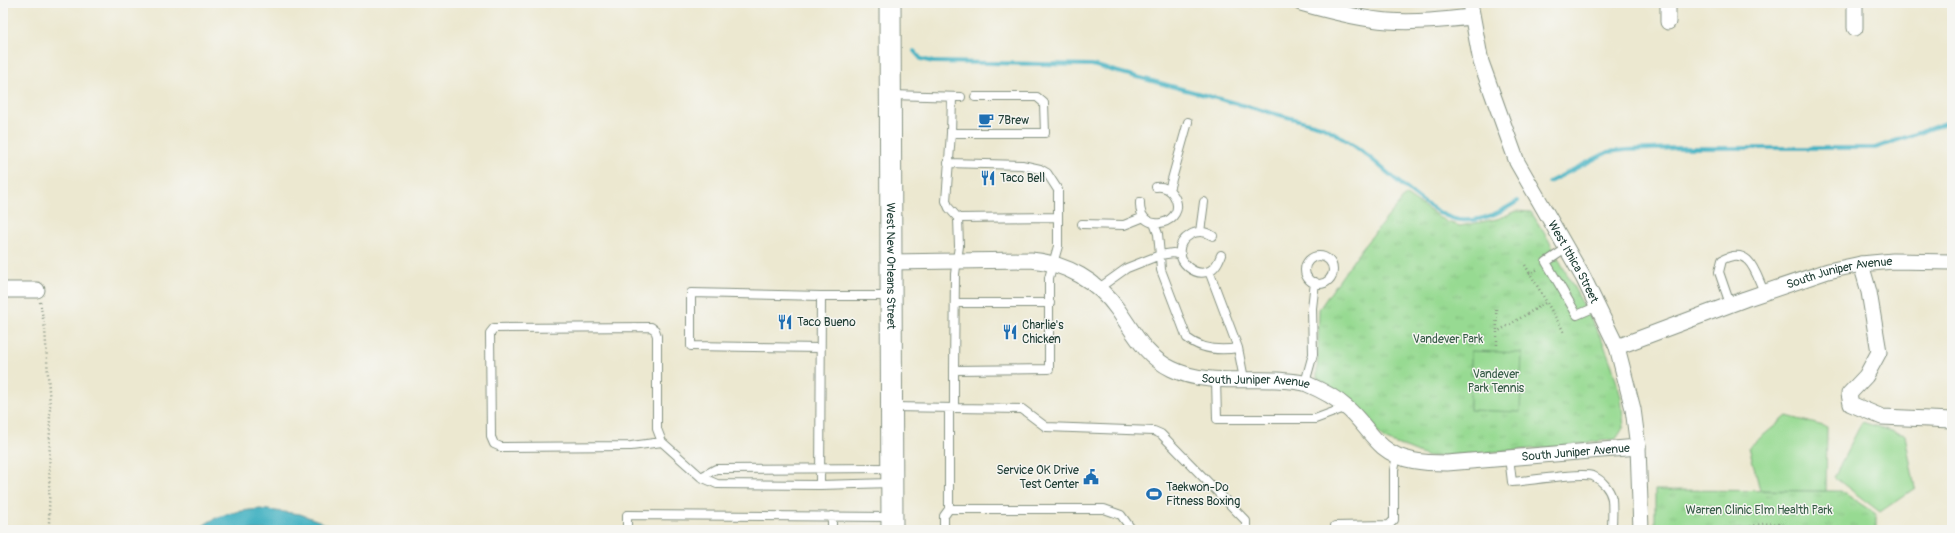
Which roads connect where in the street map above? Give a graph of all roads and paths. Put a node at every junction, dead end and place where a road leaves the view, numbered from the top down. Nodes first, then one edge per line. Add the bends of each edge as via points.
1 (890, 3) edge
2 (1301, 3) edge
3 (1668, 3) edge
4 (1855, 3) edge
5 (1471, 10) edge
6 (1668, 22) dead end
7 (1855, 28) dead end
8 (890, 95) junction
9 (952, 97) junction
10 (961, 97) dead end
11 (975, 97) dead end
12 (1188, 122) dead end
13 (951, 132) junction
14 (948, 163) junction
15 (1156, 187) dead end
16 (1169, 190) junction
17 (1140, 202) dead end
18 (1204, 202) dead end
19 (1058, 217) junction
20 (1144, 217) junction
21 (958, 218) junction
22 (1154, 223) junction
23 (1082, 224) dead end
24 (1200, 232) junction
25 (1213, 236) dead end
26 (1566, 248) junction
27 (1160, 255) junction
28 (1180, 255) junction
29 (1221, 255) dead end
30 (957, 260) junction
31 (890, 262) junction
32 (1952, 262) edge
33 (1052, 263) junction
34 (1861, 264) junction
35 (1524, 265) dead end
36 (1209, 271) junction
37 (1315, 282) dead end
38 (1099, 288) junction
39 (3, 290) edge
40 (37, 290) joint
41 (1764, 292) junction
42 (821, 296) junction
43 (890, 296) junction
44 (1547, 302) junction
45 (1050, 303) junction
46 (955, 304) junction
47 (1730, 304) junction
48 (1598, 306) junction
49 (1496, 309) dead end
50 (1497, 332) junction
51 (1564, 332) dead end
52 (1497, 345) dead end
53 (1617, 347) junction
54 (819, 348) junction
55 (1238, 348) junction
56 (954, 370) junction
57 (1216, 379) junction
58 (1244, 379) junction
59 (1305, 383) junction
60 (891, 407) junction
61 (1347, 407) junction
62 (951, 408) junction
63 (1952, 420) edge
64 (662, 442) junction
65 (1638, 447) junction
66 (1397, 456) junction
67 (1509, 457) junction
68 (820, 468) junction
69 (892, 476) junction
70 (700, 477) junction
71 (820, 485) junction
72 (948, 508) junction
73 (832, 516) junction
74 (892, 523) edge
75 (1336, 526) dead end
76 (49, 530) edge
77 (627, 530) edge
78 (832, 530) edge
79 (944, 530) edge
80 (1132, 530) edge
81 (1246, 530) edge
82 (1612, 530) edge
83 (1641, 530) edge
84 (1739, 530) edge
85 (1794, 530) edge

1 - 8 main road, West New Orleans Street
2 - 5 street via 1357,17 1389,21 1442,21
3 - 6 street
4 - 7 street
5 - 26 street, West Ithica Street via 1481,62 1517,162
8 - 9 lane
8 - 31 main road, West New Orleans Street
9 - 10 lane
9 - 13 lane
11 - 13 lane via 1037,97 1044,103 1044,134
12 - 16 lane
13 - 14 lane
14 - 19 lane via 1022,165 1040,169 1047,173 1058,190
14 - 21 lane via 946,201
15 - 16 lane
16 - 22 lane via 1176,200 1175,213 1167,222
17 - 20 lane
18 - 24 lane
19 - 21 lane
19 - 33 lane via 1058,246
20 - 22 lane
20 - 23 lane via 1124,225
21 - 30 lane
22 - 27 lane
24 - 25 lane
24 - 28 lane via 1187,236 1180,248
26 - 48 street, West Ithica Street
26 - 48 lane via 1546,262 1577,315
27 - 28 lane
27 - 38 lane via 1127,268
27 - 55 lane via 1161,270 1187,338 1193,343 1214,349
28 - 36 lane via 1182,262 1191,270
29 - 36 lane via 1215,267
30 - 31 street, South Juniper Avenue
30 - 33 street, South Juniper Avenue via 1031,260
30 - 46 lane
31 - 43 main road, West New Orleans Street
32 - 34 street, South Juniper Avenue via 1893,261
33 - 38 street, South Juniper Avenue via 1070,269
33 - 45 lane via 1048,278
34 - 41 street, South Juniper Avenue via 1828,271
34 - 63 street via 1879,352 1866,376 1849,394 1851,404 1882,417
35 - 44 path
36 - 55 lane
37 - 59 lane via 1312,308 1313,354
38 - 57 street, South Juniper Avenue via 1118,310 1142,347 1154,358 1190,376
39 - 40 street
40 - 76 path via 45,329 50,406
41 - 47 street, South Juniper Avenue
41 - 47 lane via 1752,264 1743,256 1732,255 1722,260 1719,272
42 - 43 lane
42 - 54 lane
42 - 54 lane via 691,293 691,346
43 - 60 main road, West New Orleans Street
44 - 50 path
44 - 51 path
45 - 46 lane
45 - 56 lane via 1049,369
46 - 56 lane
47 - 53 street, South Juniper Avenue
48 - 53 street, West Ithica Street
49 - 50 path
50 - 52 path
53 - 65 street, West Ithica Street via 1634,409
54 - 68 lane
55 - 58 lane
56 - 62 lane
57 - 58 street, South Juniper Avenue
57 - 61 lane via 1217,419 1315,419
58 - 59 street, South Juniper Avenue
59 - 61 street, South Juniper Avenue
60 - 62 lane
60 - 69 main road, West New Orleans Street
61 - 66 street, South Juniper Avenue via 1383,447
62 - 72 lane
62 - 81 lane via 1022,409 1046,427 1154,430 1246,521
64 - 64 lane via 657,429 656,330 651,327 494,328 490,333 491,437 494,444 501,447 631,446
64 - 70 lane
65 - 67 street, South Juniper Avenue
65 - 83 street, West Ithica Street
66 - 67 street, South Juniper Avenue via 1429,463
66 - 75 lane via 1394,470 1394,520 1389,525
67 - 82 lane via 1512,482 1577,475 1591,475 1600,479 1612,498
68 - 69 lane
68 - 70 lane via 716,469
68 - 71 lane
69 - 71 lane
69 - 74 main road, West New Orleans Street
70 - 71 lane via 716,484
72 - 79 lane via 944,516
72 - 80 lane via 1104,509 1121,515
73 - 74 lane
73 - 77 lane via 627,515
73 - 78 lane
84 - 85 path via 1758,523 1785,525

